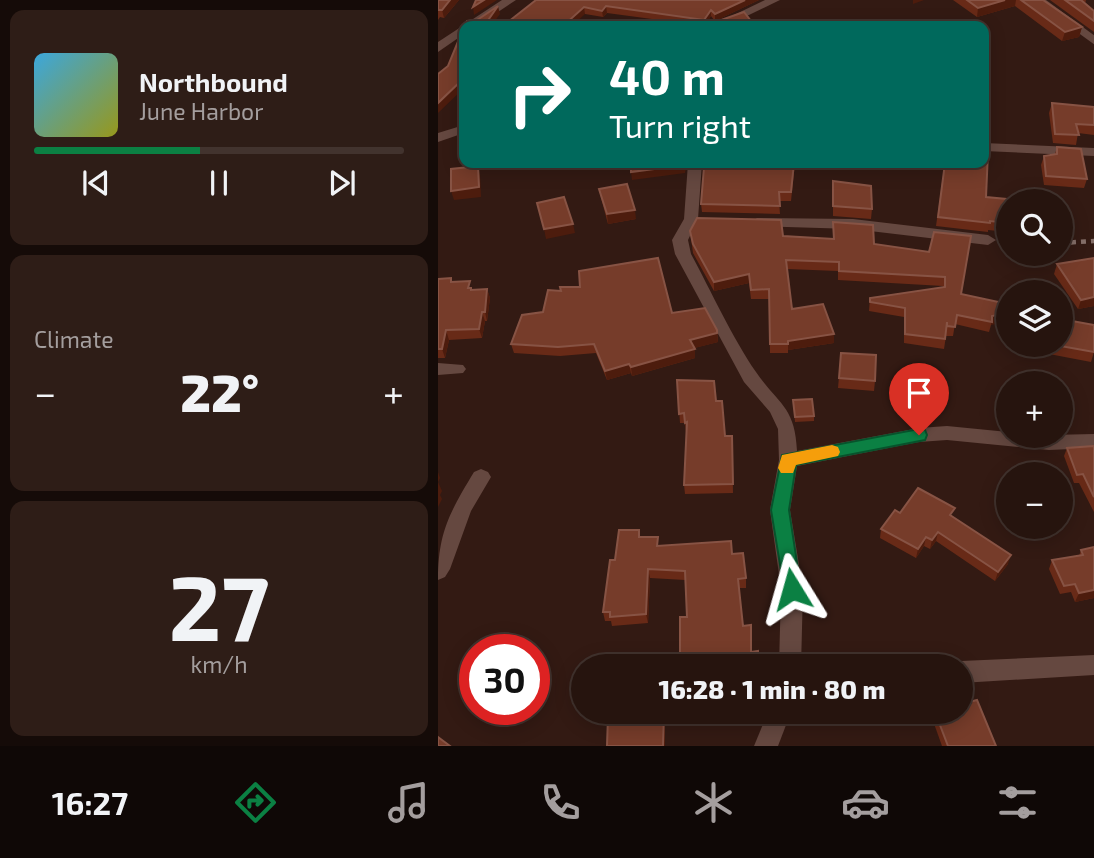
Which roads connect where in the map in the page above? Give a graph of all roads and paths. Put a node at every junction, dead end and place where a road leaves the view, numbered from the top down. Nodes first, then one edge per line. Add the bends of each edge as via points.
1 (510, 0) edge
2 (775, 0) edge
3 (1039, 0) edge
4 (477, 21) edge
5 (728, 21) edge
6 (459, 33) edge
7 (1094, 42) edge
8 (438, 48) edge
9 (459, 131) edge
10 (438, 138) edge
11 (989, 147) edge
12 (1094, 152) edge
13 (695, 168) edge
14 (739, 222) edge
15 (988, 240) dead end
16 (1094, 241) edge
17 (1073, 242) edge
18 (438, 369) edge
19 (457, 369) dead end
20 (1094, 441) edge
21 (788, 460) junction
22 (481, 478) dead end
23 (438, 572) edge
24 (791, 654) edge
25 (1094, 665) edge
26 (973, 672) edge
27 (775, 724) edge
28 (766, 746) edge

1 - 4 street
2 - 5 street
3 - 7 street
6 - 8 street
9 - 10 street
11 - 12 street
13 - 21 street via 697,219 680,240 683,254 750,377 784,418
14 - 15 street via 853,225
16 - 17 path
18 - 19 street
20 - 21 street via 1049,443 928,434
21 - 24 street via 780,510 792,589
22 - 23 street via 462,509
25 - 26 street
27 - 28 street

